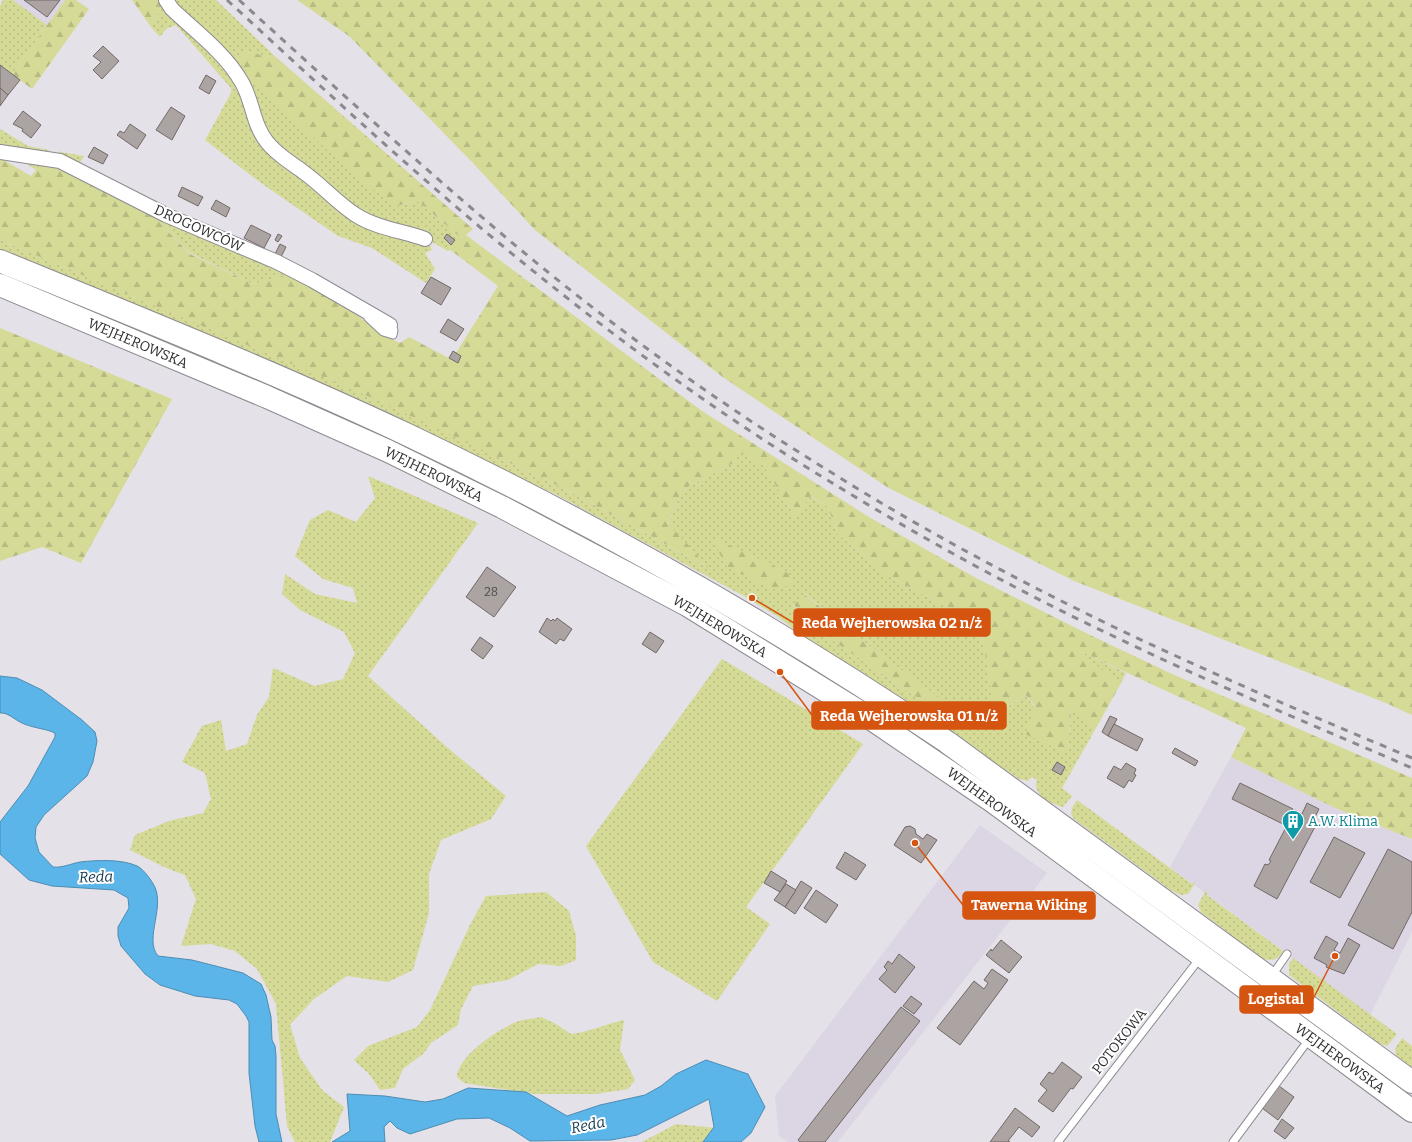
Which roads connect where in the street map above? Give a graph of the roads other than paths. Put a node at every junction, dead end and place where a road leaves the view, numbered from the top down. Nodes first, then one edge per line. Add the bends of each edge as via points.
1 (166, 0) edge
2 (0, 152) edge
3 (425, 238) dead end
4 (0, 261) edge
5 (0, 285) edge
6 (390, 325) dead end
7 (734, 607) junction
8 (723, 626) junction
9 (1288, 954) dead end
10 (1202, 956) junction
11 (1271, 978) junction
12 (1311, 1036) junction
13 (1412, 1082) edge
14 (1412, 1111) edge
15 (1058, 1142) edge
16 (1232, 1142) edge

1 - 3 street via 172,9 220,54 241,81 254,120 267,142 287,161 356,215 375,224
2 - 6 street, DROGOWCÓW via 60,161 166,215 284,266
4 - 7 main road, WEJHEROWSKA via 277,376 406,435 604,534
5 - 8 main road, WEJHEROWSKA via 267,397 388,451 509,510
7 - 8 main road
7 - 11 main road, WEJHEROWSKA via 947,742
8 - 10 main road, WEJHEROWSKA via 919,750
9 - 11 lane
10 - 12 main road, WEJHEROWSKA
10 - 15 lane, POTOKOWA
11 - 13 main road, WEJHEROWSKA
12 - 14 main road, WEJHEROWSKA
12 - 16 lane

